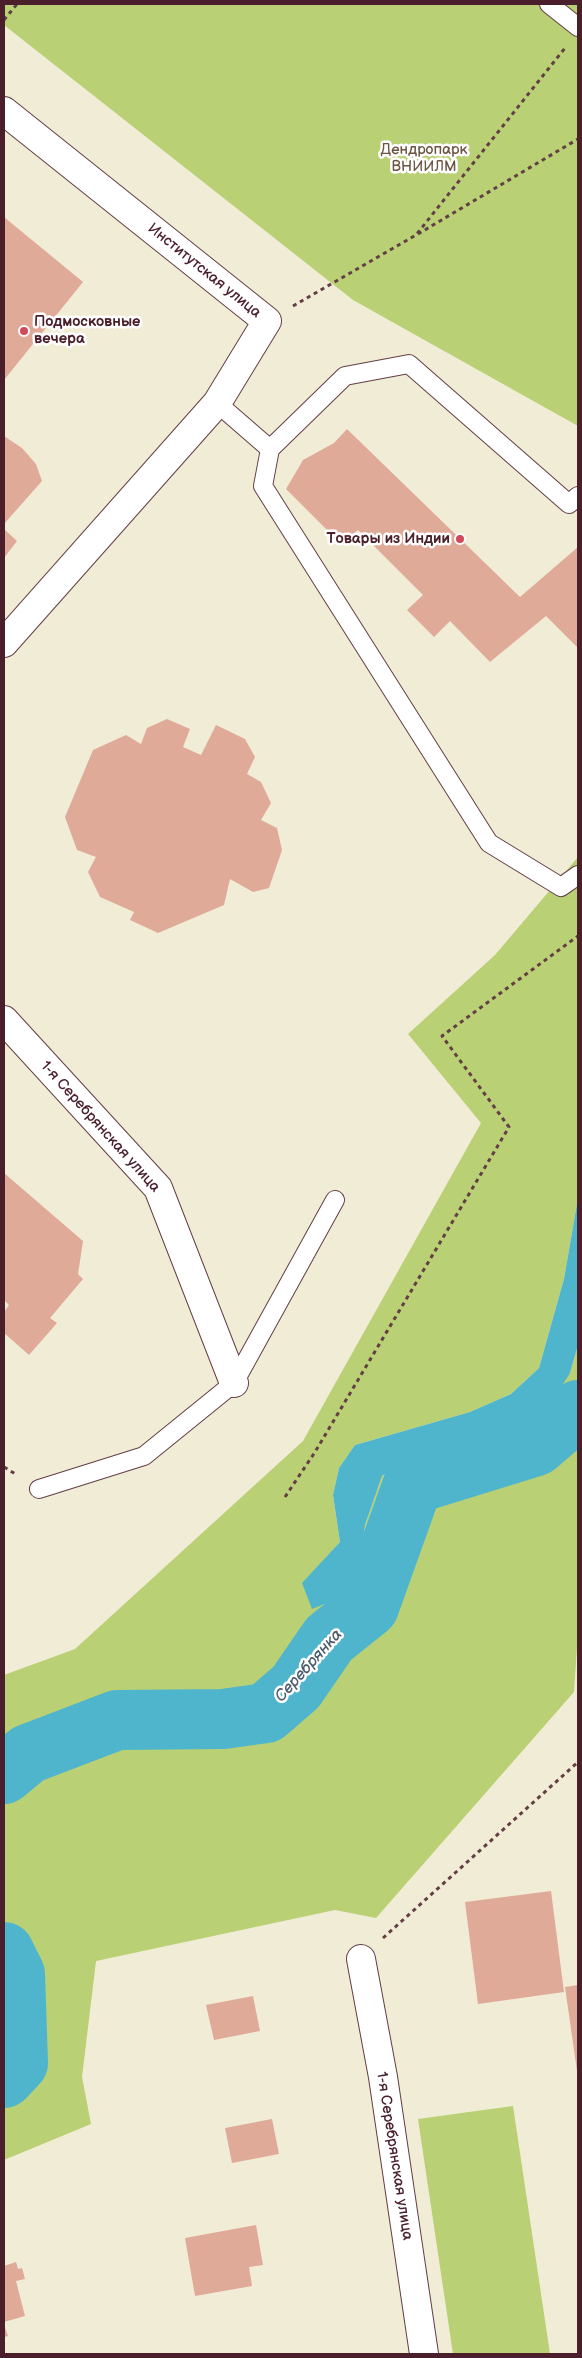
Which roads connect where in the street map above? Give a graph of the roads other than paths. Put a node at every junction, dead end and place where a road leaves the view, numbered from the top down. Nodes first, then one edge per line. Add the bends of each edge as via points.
1 (550, 4) edge
2 (578, 27) edge
3 (4, 110) edge
4 (217, 404) junction
5 (270, 449) junction
6 (578, 496) edge
7 (4, 643) edge
8 (578, 875) edge
9 (4, 1020) edge
10 (336, 1200) dead end
11 (234, 1383) junction
12 (39, 1489) dead end
13 (361, 1959) road end
14 (424, 2354) edge

1 - 2 lane
3 - 4 street, Институтская улица via 267,321
4 - 5 lane
4 - 7 street, Институтская улица
5 - 6 lane via 345,376 408,364 569,504
5 - 8 lane via 263,486 489,843 561,887
9 - 11 street, 1-я Серебрянская улица via 158,1188
10 - 11 lane
11 - 12 lane via 144,1456
13 - 14 street, 1-я Серебрянская улица via 383,2078

